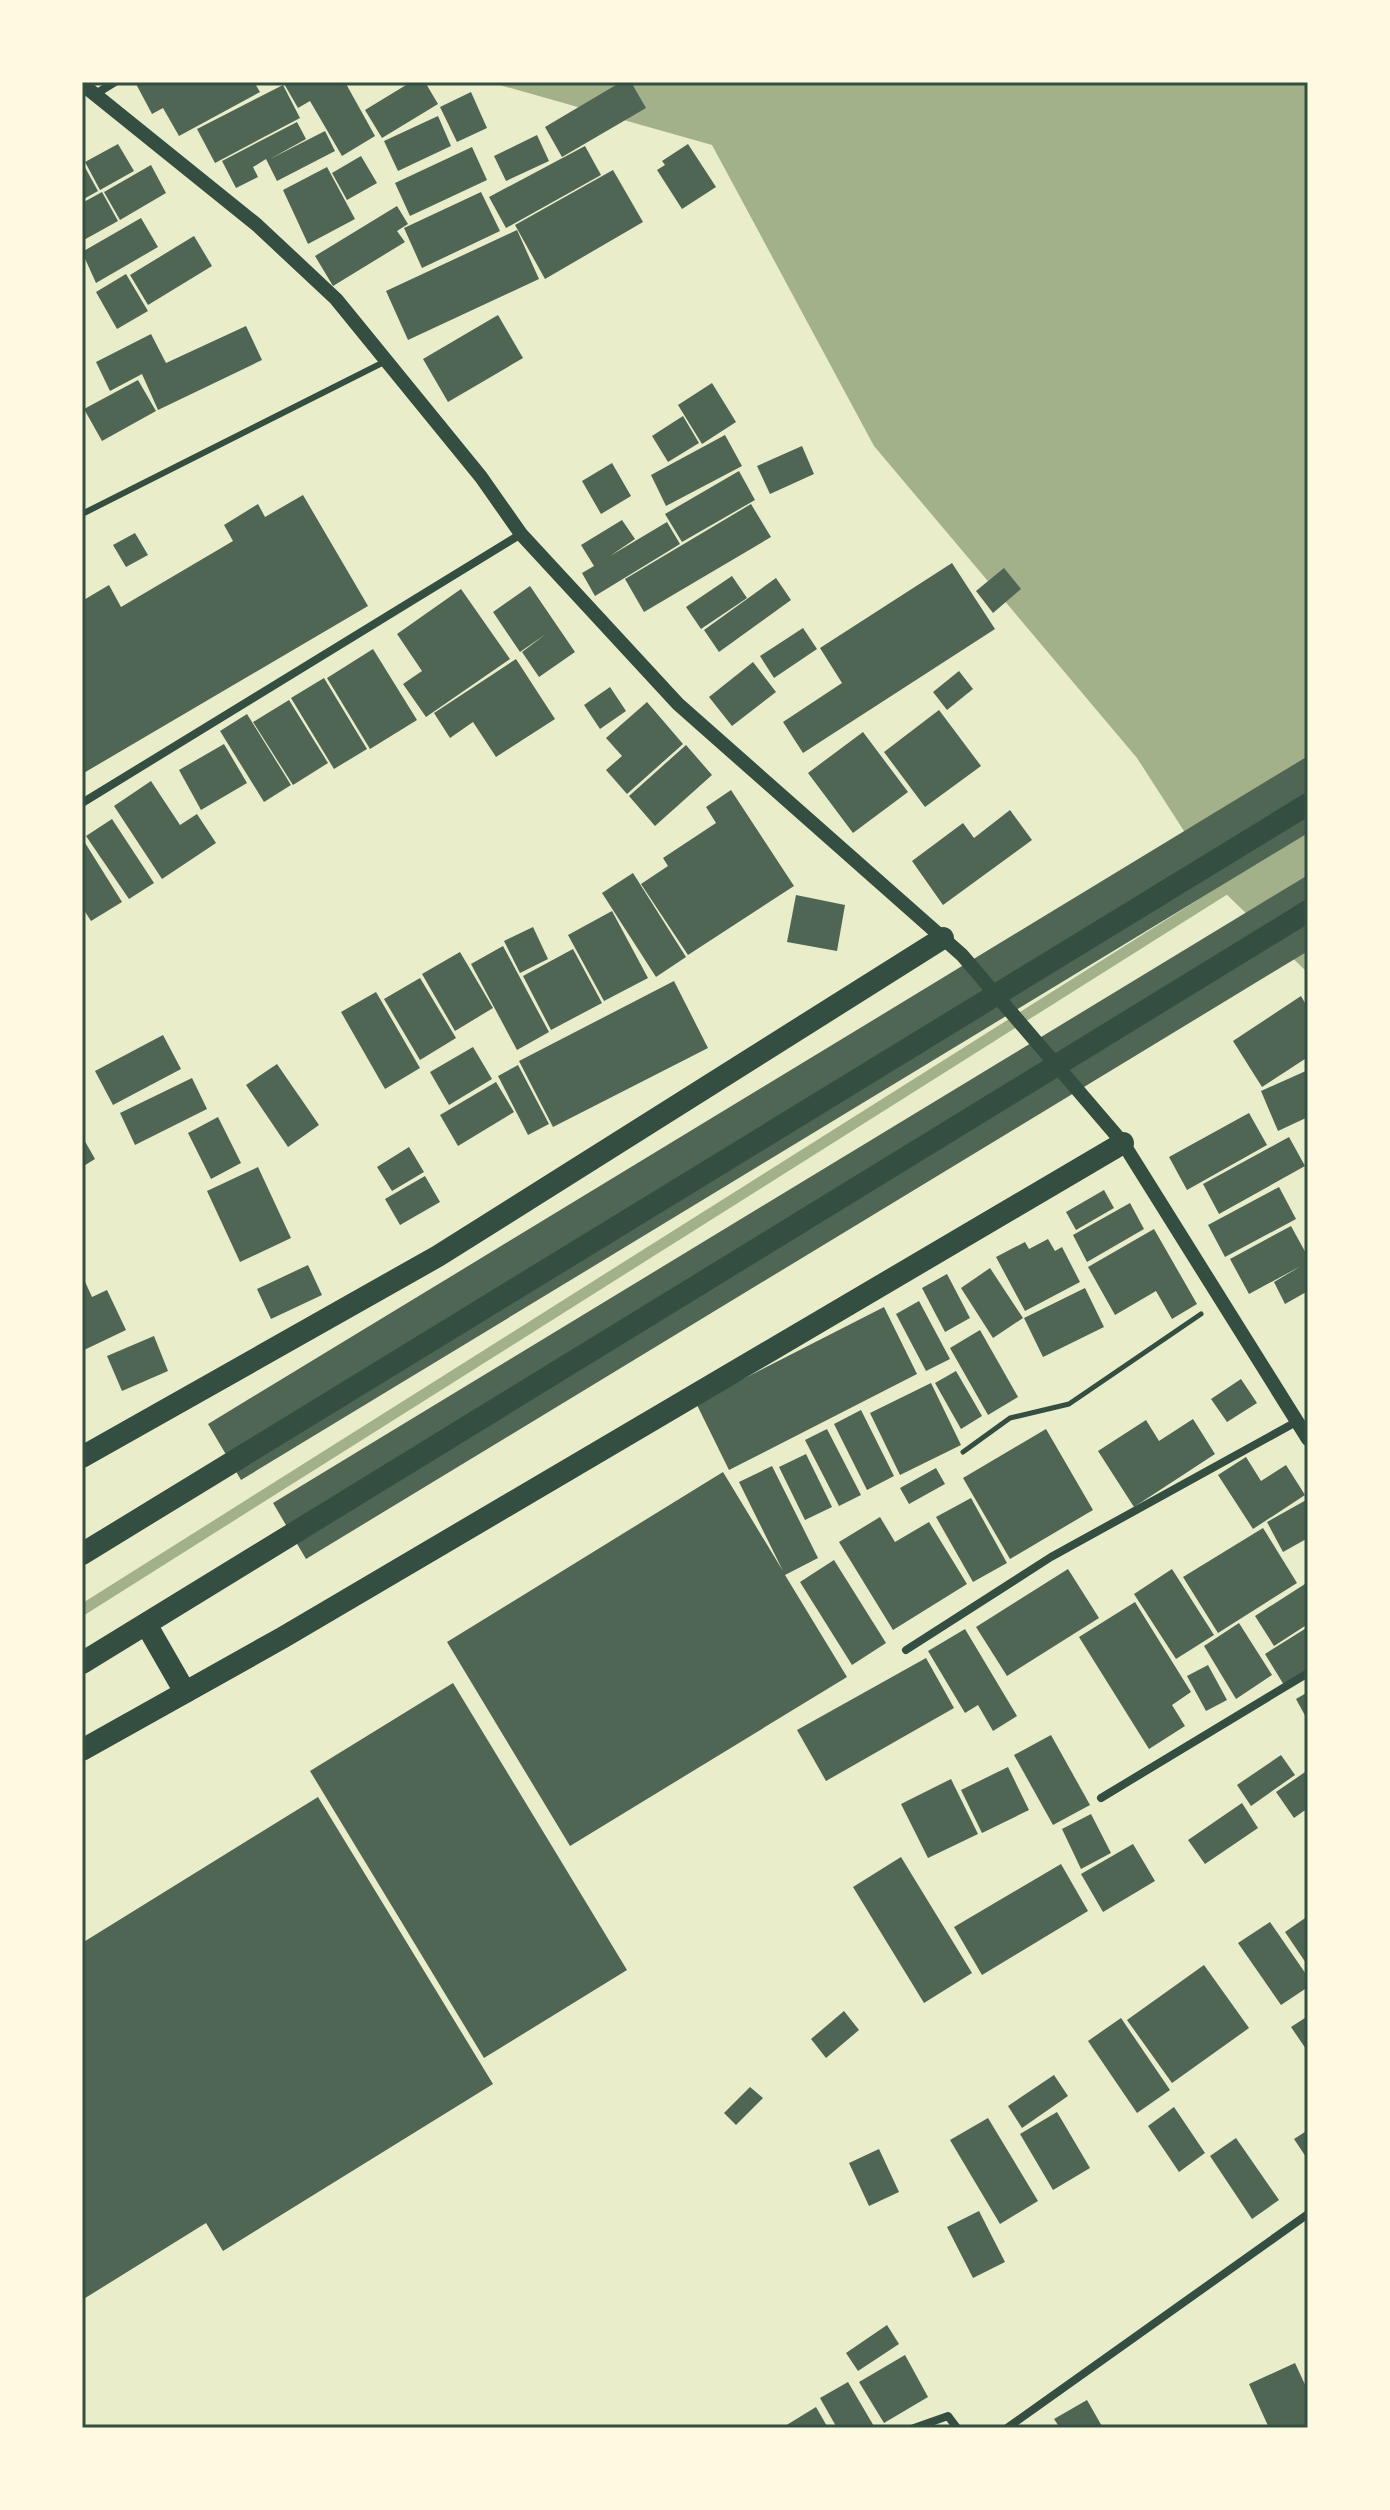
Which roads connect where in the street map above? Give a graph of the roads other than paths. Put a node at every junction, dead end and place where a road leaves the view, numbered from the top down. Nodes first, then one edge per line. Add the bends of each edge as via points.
1 (115, 82) edge
2 (88, 90) edge
3 (387, 360) junction
4 (82, 514) edge
5 (521, 534) junction
6 (82, 803) edge
7 (1308, 804) edge
8 (1308, 911) edge
9 (943, 938) junction
10 (1123, 1143) junction
11 (1296, 1422) junction
12 (1308, 1439) edge
13 (82, 1457) edge
14 (82, 1554) edge
15 (146, 1624) junction
16 (906, 1650) dead end
17 (82, 1663) edge
18 (1308, 1673) edge
19 (185, 1692) junction
20 (82, 1750) edge
21 (1101, 1798) dead end
22 (1308, 2214) edge
23 (914, 2428) edge
24 (957, 2428) edge
25 (1007, 2428) edge

1 - 2 street
2 - 3 street via 257,225 336,299
3 - 4 lane
3 - 5 street
5 - 6 street
5 - 9 street via 678,704
7 - 14 highway
8 - 15 highway
9 - 10 street
9 - 13 highway via 438,1256
10 - 11 street
10 - 19 highway
11 - 12 street
11 - 16 street via 1051,1557
15 - 17 highway
15 - 19 highway
18 - 21 street
19 - 20 highway
22 - 25 street
23 - 24 street via 942,2415

